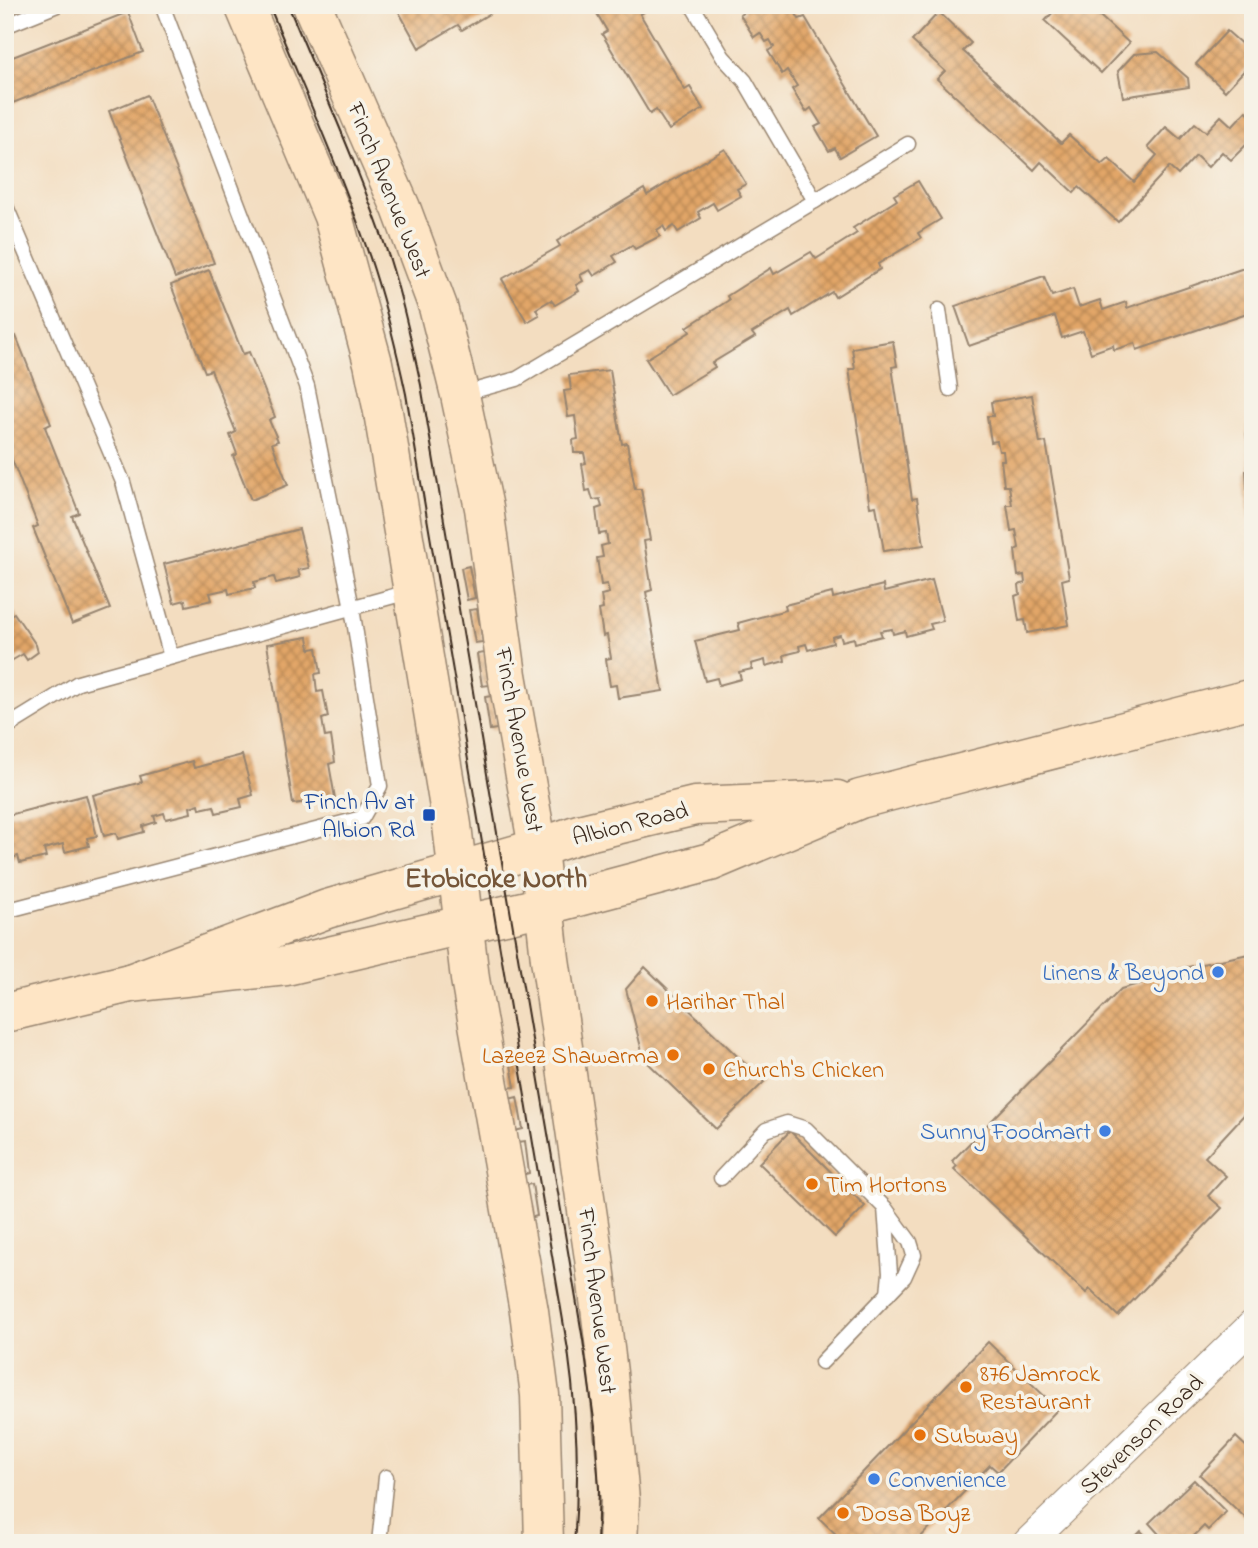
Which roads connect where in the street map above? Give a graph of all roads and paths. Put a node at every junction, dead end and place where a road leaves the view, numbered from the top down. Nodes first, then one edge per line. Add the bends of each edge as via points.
1 (57, 5) edge
2 (162, 5) edge
3 (244, 5) edge
4 (692, 5) edge
5 (318, 7) edge
6 (5, 26) edge
7 (908, 144) dead end
8 (815, 201) junction
9 (5, 204) edge
10 (939, 310) dead end
11 (950, 389) dead end
12 (460, 395) junction
13 (412, 591) junction
14 (352, 608) junction
15 (171, 657) junction
16 (1253, 698) edge
17 (5, 728) edge
18 (860, 799) junction
19 (538, 848) junction
20 (456, 872) junction
21 (544, 906) junction
22 (5, 911) edge
23 (463, 925) junction
24 (130, 983) junction
25 (5, 1013) edge
26 (721, 1178) dead end
27 (885, 1208) junction
28 (888, 1294) junction
29 (1253, 1325) edge
30 (822, 1362) dead end
31 (386, 1477) dead end
32 (379, 1543) edge
33 (544, 1543) edge
34 (618, 1543) edge
35 (1028, 1543) edge

1 - 6 lane
2 - 14 lane via 307,386
3 - 13 main road via 333,216 373,363
4 - 8 lane via 723,57 745,81
5 - 12 main road, Finch Avenue West via 438,307
7 - 8 lane
8 - 12 lane via 517,379
9 - 15 lane via 122,482
10 - 11 lane
12 - 19 main road, Finch Avenue West via 484,508
13 - 14 lane
13 - 20 main road
14 - 15 lane
14 - 22 lane via 380,786 362,818
15 - 17 lane via 78,683
16 - 18 main road, Albion Road
18 - 19 main road, Albion Road via 695,806
18 - 21 main road, Albion Road via 710,862
19 - 20 main road, Albion Road
19 - 21 main road, Finch Avenue West
20 - 23 main road
20 - 24 main road, Albion Road via 327,909
21 - 23 main road, Albion Road
21 - 34 main road, Finch Avenue West via 608,1373 621,1500
23 - 24 main road, Albion Road via 286,966
23 - 33 main road via 529,1311 540,1395
24 - 25 main road, Albion Road
26 - 27 lane via 766,1130 787,1123 806,1129
27 - 28 lane
27 - 28 lane via 914,1255 904,1277
28 - 30 lane
29 - 35 street, Stevenson Road
31 - 32 lane

